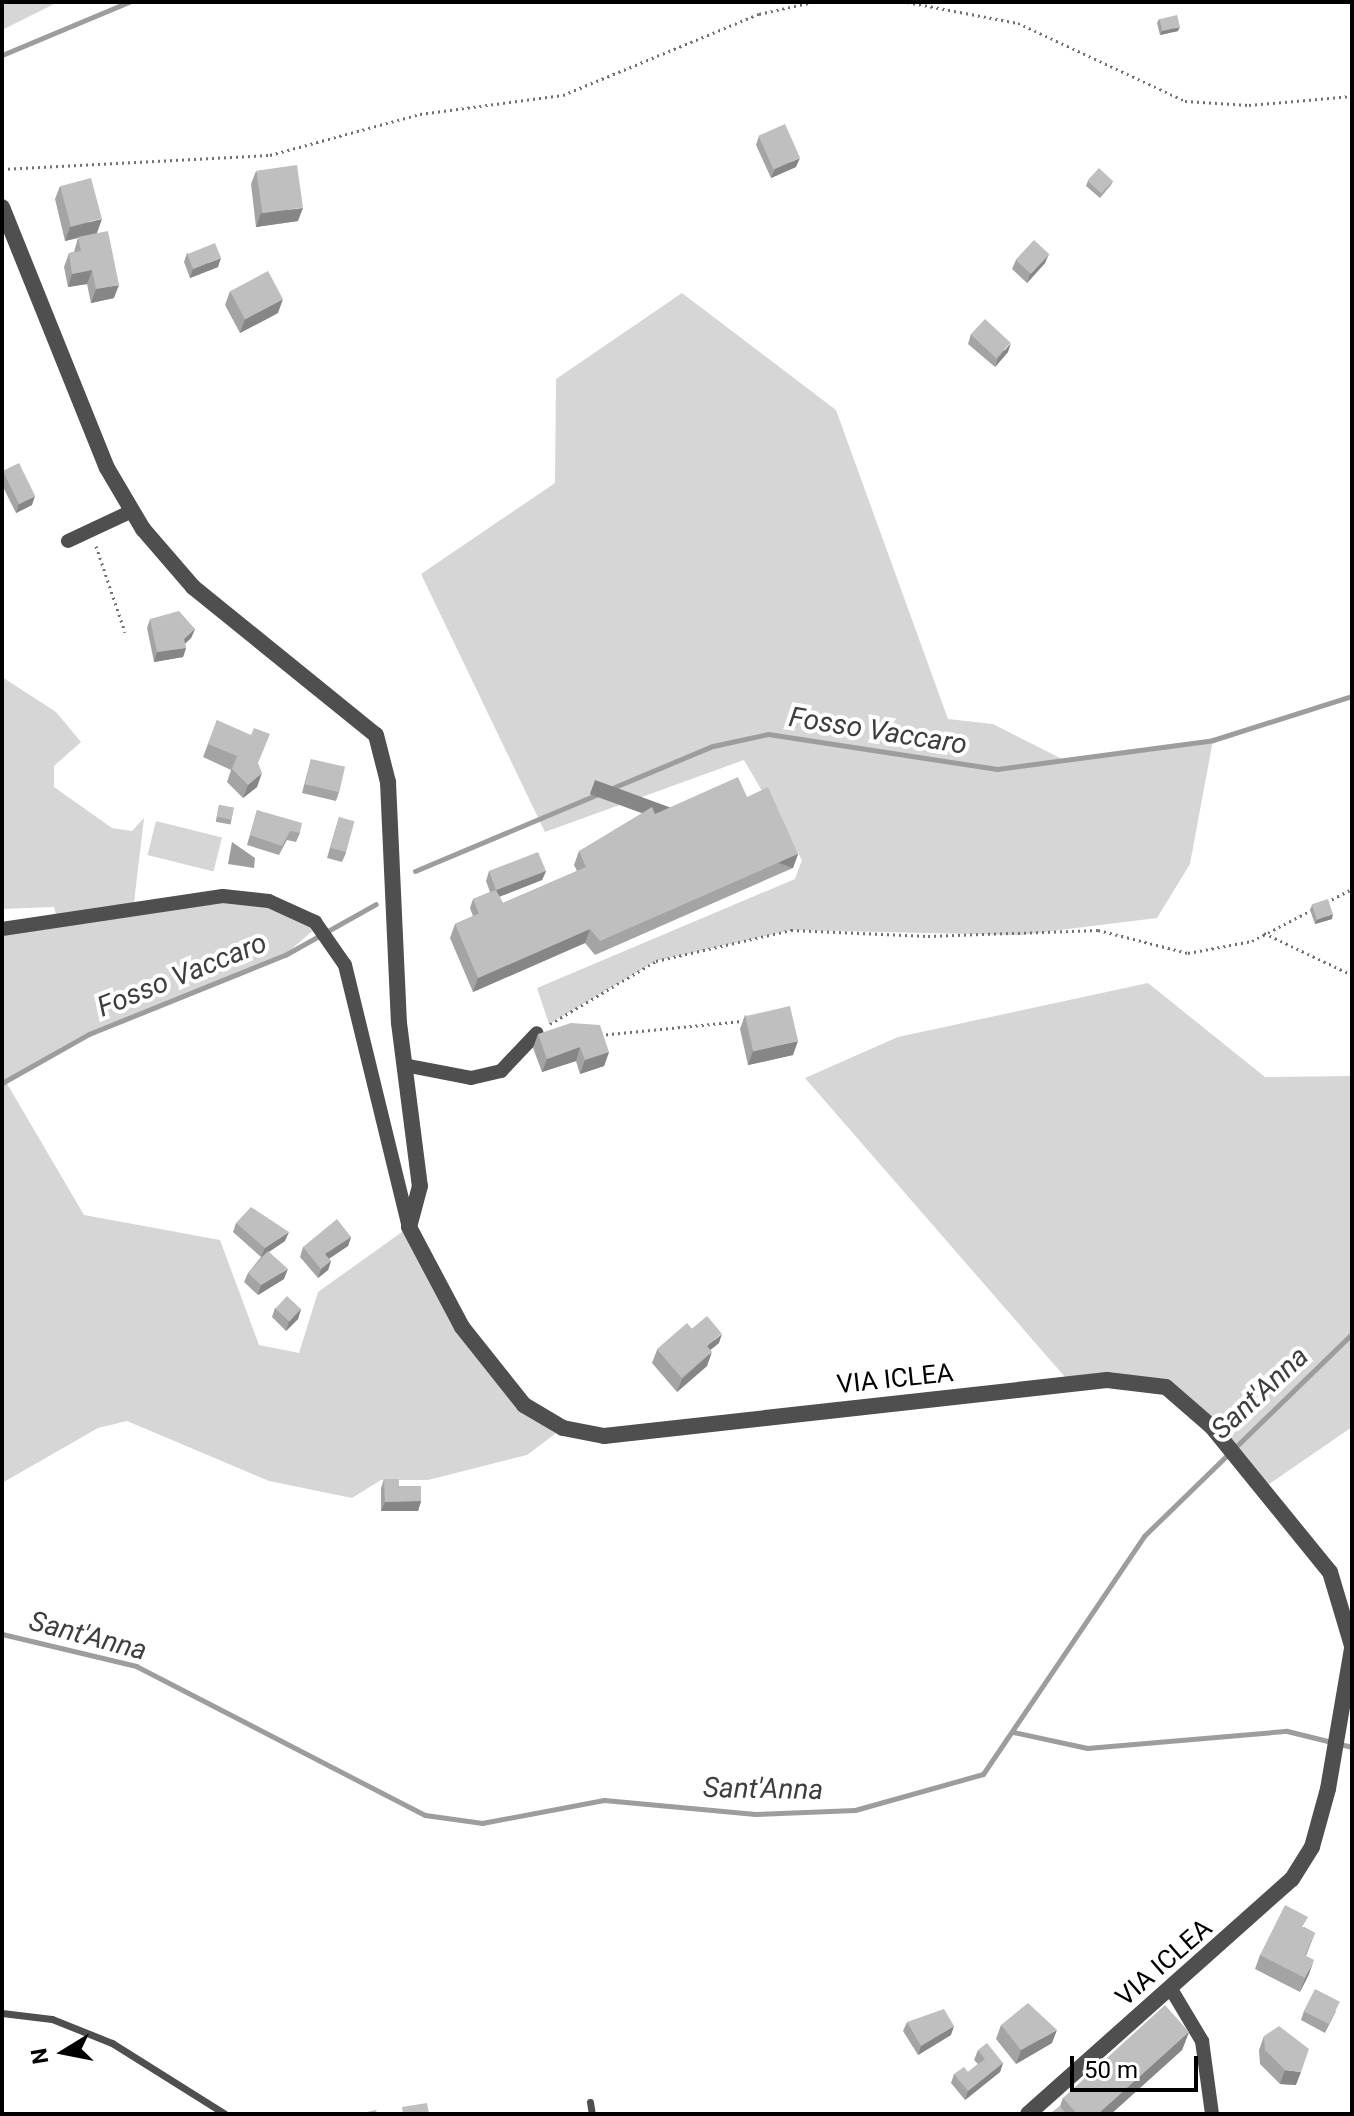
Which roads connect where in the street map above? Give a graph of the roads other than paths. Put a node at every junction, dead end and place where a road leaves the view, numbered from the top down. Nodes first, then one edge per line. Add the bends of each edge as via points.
1 (2, 207) edge
2 (132, 511) junction
3 (68, 541) dead end
4 (2, 929) edge
5 (537, 1033) edge
6 (404, 1065) junction
7 (409, 1227) junction
8 (1352, 1647) edge
9 (1171, 1989) junction
10 (2, 2013) edge
11 (590, 2102) dead end
12 (225, 2114) edge
13 (592, 2114) edge
14 (1028, 2114) edge
15 (1212, 2114) edge

1 - 2 street via 107,468
2 - 3 street
2 - 6 street via 193,587 376,735 388,782
4 - 7 street via 223,896 269,901 318,926 345,965
5 - 6 street via 501,1071 471,1078
6 - 7 street via 420,1186
7 - 8 street, VIA ICLEA via 462,1327 524,1405 563,1428 604,1436 1107,1380 1166,1387 1212,1427 1330,1572
8 - 9 street, VIA ICLEA via 1330,1781 1312,1847 1292,1879
9 - 14 street, VIA ICLEA
9 - 15 street via 1202,2041
10 - 12 lane via 52,2019 112,2043
11 - 13 lane

